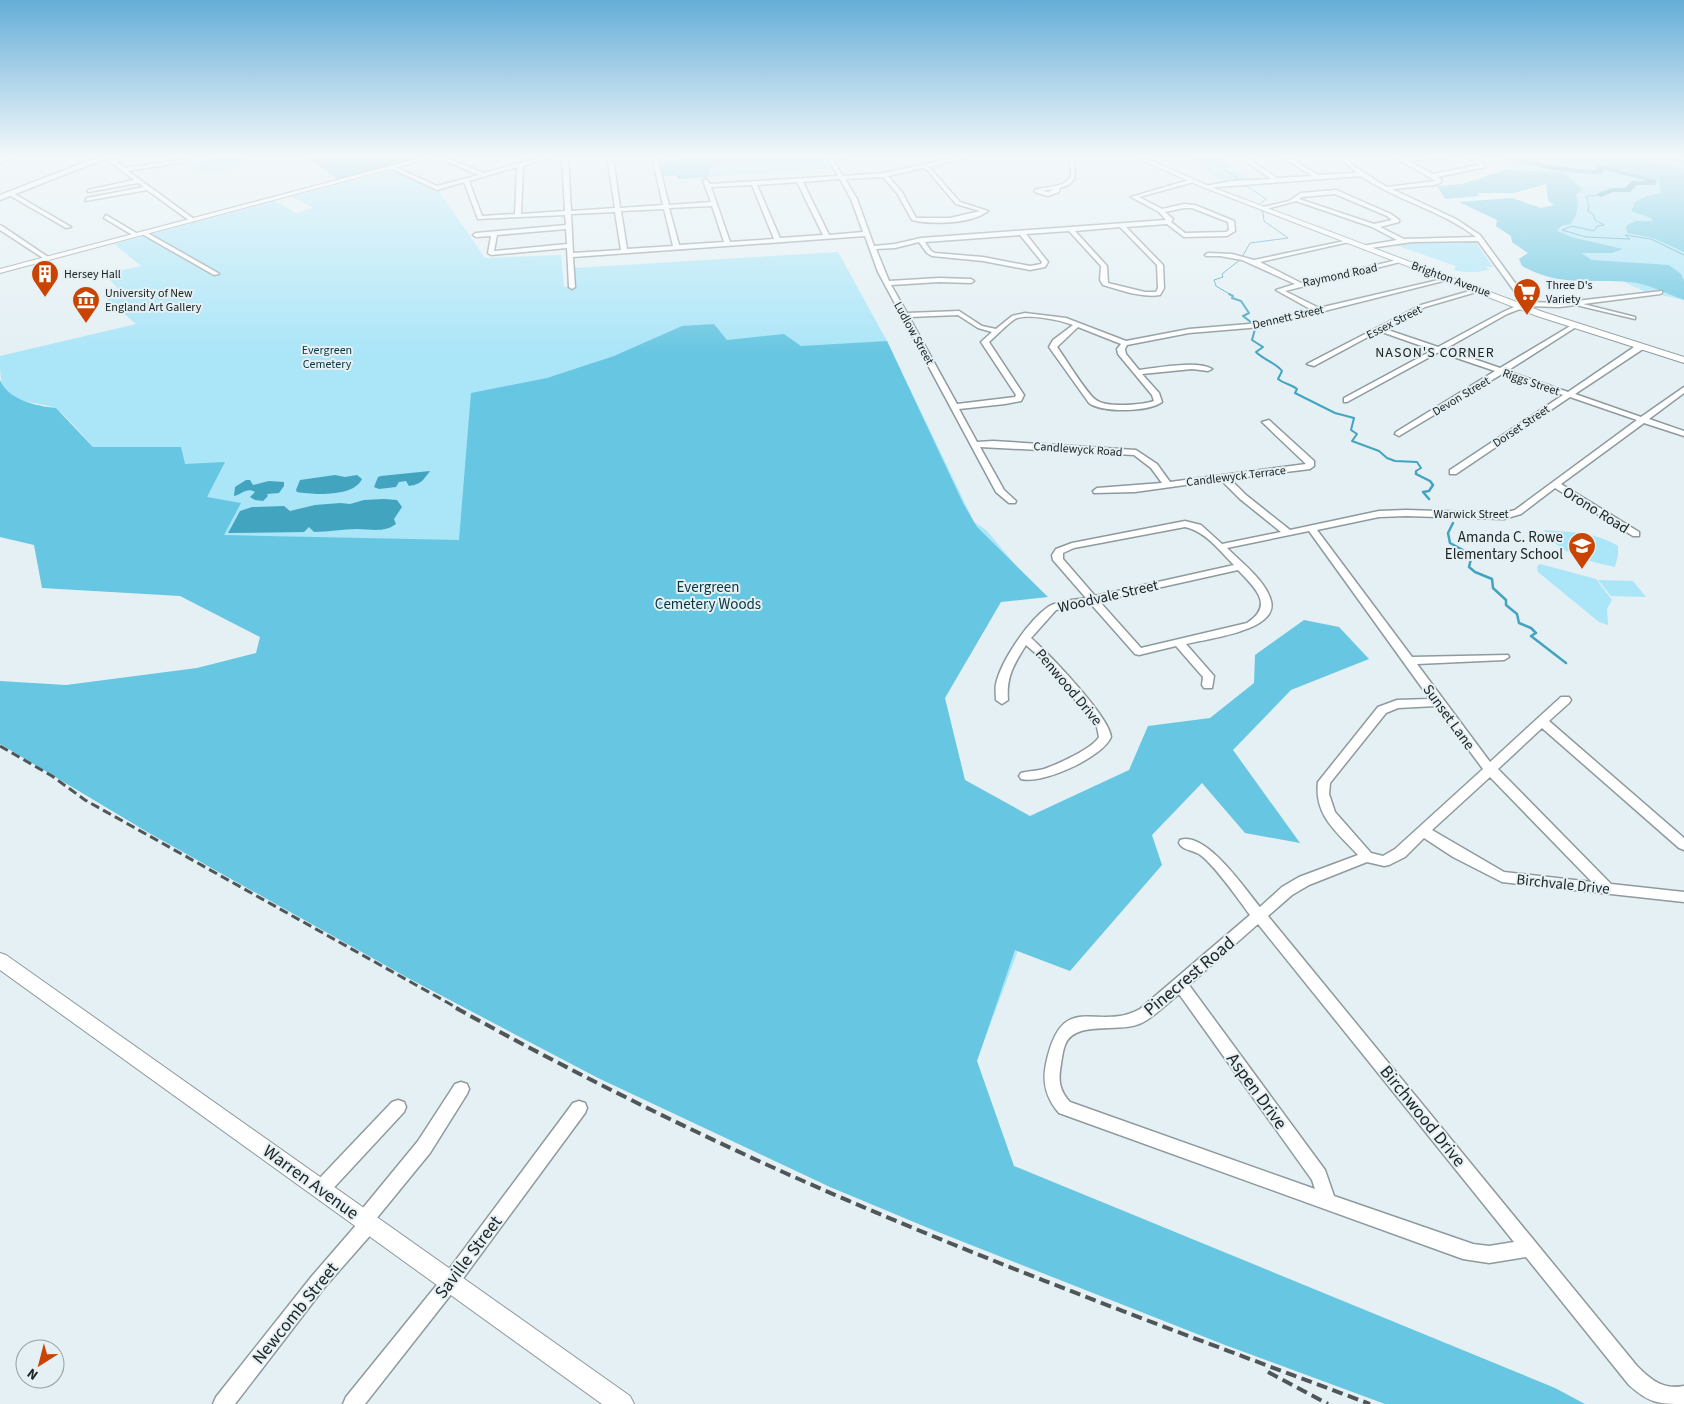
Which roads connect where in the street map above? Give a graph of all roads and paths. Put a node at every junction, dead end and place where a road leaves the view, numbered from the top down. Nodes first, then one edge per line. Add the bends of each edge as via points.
1 (1168, 222) edge
2 (60, 223) edge
3 (117, 223) edge
4 (183, 223) edge
5 (568, 223) edge
6 (620, 223) edge
7 (670, 223) edge
8 (720, 223) edge
9 (771, 223) edge
10 (820, 223) edge
11 (862, 223) edge
12 (1162, 223) edge
13 (1232, 223) edge
14 (1299, 223) edge
15 (1364, 223) edge
16 (1389, 223) edge
17 (1457, 223) edge
18 (0, 226) edge
19 (1121, 226) junction
20 (1374, 226) junction
21 (68, 227) dead end
22 (568, 228) junction
23 (1070, 228) junction
24 (1021, 232) junction
25 (140, 234) junction
26 (494, 234) junction
27 (866, 234) junction
28 (476, 235) dead end
29 (827, 237) junction
30 (1481, 239) junction
31 (778, 240) junction
32 (921, 240) junction
33 (1347, 241) junction
34 (1403, 241) junction
35 (728, 244) junction
36 (569, 246) junction
37 (676, 247) junction
38 (1364, 247) junction
39 (871, 248) junction
40 (624, 251) junction
41 (570, 255) junction
42 (1208, 256) dead end
43 (48, 258) junction
44 (1250, 260) junction
45 (1401, 261) junction
46 (0, 271) edge
47 (216, 274) dead end
48 (1449, 278) junction
49 (971, 281) dead end
50 (887, 283) junction
51 (1299, 284) junction
52 (572, 287) dead end
53 (1480, 290) junction
54 (1660, 292) dead end
55 (1573, 303) junction
56 (1524, 305) junction
57 (1317, 310) junction
58 (904, 316) junction
59 (1633, 318) dead end
60 (1078, 324) junction
61 (1574, 326) junction
62 (1379, 329) junction
63 (996, 331) junction
64 (1125, 343) junction
65 (1640, 347) junction
66 (1438, 349) junction
67 (1684, 360) edge
68 (1311, 364) dead end
69 (1208, 369) dead end
70 (1502, 371) junction
71 (1137, 372) junction
72 (1684, 389) edge
73 (1568, 395) junction
74 (1347, 400) dead end
75 (954, 406) junction
76 (1642, 420) junction
77 (1266, 422) dead end
78 (1399, 434) dead end
79 (1684, 434) edge
80 (974, 445) junction
81 (1453, 472) dead end
82 (1223, 478) junction
83 (1168, 485) junction
84 (1556, 485) junction
85 (1097, 491) dead end
86 (1012, 501) dead end
87 (1310, 528) junction
88 (1288, 533) junction
89 (1636, 534) dead end
90 (1220, 547) junction
91 (1240, 567) junction
92 (1093, 599) junction
93 (1026, 639) junction
94 (1179, 643) junction
95 (1504, 657) dead end
96 (1408, 661) junction
97 (1208, 685) dead end
98 (1002, 700) dead end
99 (1565, 700) dead end
100 (1438, 702) junction
101 (1542, 721) junction
102 (1490, 770) junction
103 (1025, 776) dead end
104 (1425, 832) junction
105 (1185, 843) dead end
106 (1684, 845) edge
107 (1367, 858) junction
108 (1607, 888) junction
109 (1684, 897) edge
110 (1259, 916) junction
111 (0, 960) edge
112 (1180, 984) junction
113 (461, 1089) dead end
114 (398, 1107) dead end
115 (580, 1108) dead end
116 (320, 1190) junction
117 (1327, 1201) junction
118 (366, 1222) junction
119 (1530, 1248) junction
120 (450, 1282) junction
121 (1684, 1396) edge
122 (223, 1404) edge
123 (353, 1404) edge
124 (622, 1404) edge

1 - 13 street via 1179,233 1188,236 1227,234 1232,231
2 - 21 street
3 - 25 street
4 - 25 main road
5 - 22 street
6 - 40 street
7 - 37 street
8 - 35 street
9 - 31 street
10 - 29 street
11 - 27 street, Ludlow Street
12 - 19 street
14 - 33 main road, Brighton Avenue
15 - 20 street
16 - 20 street
17 - 30 street
18 - 43 street
19 - 23 street
19 - 23 street via 1160,265 1161,288 1158,294 1105,284 1104,266
20 - 34 street
22 - 26 street
22 - 36 street
23 - 24 street
24 - 32 street
24 - 32 street via 1045,262 1043,266 1030,268 934,255
25 - 43 main road
25 - 47 street
26 - 28 street
26 - 36 street via 491,252
27 - 29 street
27 - 39 street, Ludlow Street
29 - 31 street
30 - 34 street
30 - 56 street
31 - 35 street
32 - 39 street
33 - 38 main road, Brighton Avenue
33 - 44 street
34 - 38 street
35 - 37 street
36 - 41 street
37 - 40 street
38 - 45 main road, Brighton Avenue
39 - 50 street, Ludlow Street
40 - 41 street
41 - 52 street
42 - 44 street via 1236,256
43 - 46 main road
44 - 51 street
45 - 48 main road, Brighton Avenue
45 - 51 street, Raymond Road
48 - 53 main road, Brighton Avenue
48 - 57 street, Dennett Street
49 - 50 street
50 - 58 street, Ludlow Street
51 - 57 street, Raymond Road via 1279,290
53 - 56 main road, Brighton Avenue
53 - 62 street, Essex Street via 1430,303
54 - 55 street
55 - 56 street
55 - 59 street
56 - 61 main road, Brighton Avenue
56 - 66 street
57 - 64 street, Dennett Street via 1261,325 1189,331
58 - 63 street via 959,313 980,327
58 - 75 street, Ludlow Street
60 - 63 street via 1054,317 1019,316
60 - 64 street
60 - 71 street via 1053,347 1092,401 1107,406 1154,405 1158,398
61 - 65 main road, Brighton Avenue
61 - 70 street, Devon Street
62 - 66 street, Riggs Street
62 - 68 street, Essex Street
63 - 75 street via 986,344 1020,395 1018,399
64 - 71 street via 1122,354
65 - 67 main road, Brighton Avenue
65 - 73 street, Dorset Street
66 - 70 street, Riggs Street
66 - 74 street
69 - 71 street via 1192,367
70 - 73 street, Riggs Street
70 - 78 street, Devon Street
72 - 76 street, Warwick Street
73 - 76 street, Riggs Street
73 - 81 street, Dorset Street
75 - 80 street, Ludlow Street
76 - 79 street, Riggs Street
76 - 84 street, Warwick Street
77 - 82 street, Candlewyck Terrace via 1311,463 1310,466
80 - 83 street, Candlewyck Road via 1136,453 1154,466
80 - 86 street, Ludlow Street via 1000,492
82 - 83 street, Candlewyck Terrace
82 - 88 street
83 - 85 street, Candlewyck Terrace
84 - 87 street, Warwick Street via 1518,512 1504,516 1392,513
84 - 89 street, Orono Road
87 - 88 street, Warwick Street
87 - 96 street, Sunset Lane
88 - 90 street, Warwick Street
90 - 91 street
90 - 92 street via 1202,530 1185,524 1059,551 1058,560
91 - 92 street, Woodvale Street
91 - 94 street via 1263,592 1267,607 1262,617 1244,627
92 - 93 street, Woodvale Street via 1053,608
92 - 94 street via 1139,652
93 - 98 street, Woodvale Street via 1002,682
93 - 103 street, Penwood Drive via 1045,656 1102,725 1105,738 1101,744 1063,766 1038,776
94 - 97 street via 1209,676
95 - 96 street
96 - 100 street, Sunset Lane
99 - 101 street, Pinecrest Road
100 - 102 street, Sunset Lane
100 - 107 street via 1397,704 1382,710 1324,782 1321,798 1324,806 1338,827
101 - 102 street, Pinecrest Road
101 - 106 street
102 - 104 street, Pinecrest Road
102 - 108 street, Sunset Lane
104 - 107 street, Pinecrest Road via 1392,858 1384,861
104 - 108 street, Birchvale Drive via 1502,877
105 - 110 street, Birchwood Drive via 1213,859
107 - 110 street, Pinecrest Road via 1304,881 1287,891
108 - 109 street, Birchvale Drive
110 - 112 street, Pinecrest Road
110 - 119 street, Birchwood Drive
111 - 116 main road, Warren Avenue
112 - 117 street, Aspen Drive via 1319,1176
112 - 117 street, Pinecrest Road via 1135,1020 1081,1023 1066,1032 1058,1042 1050,1078 1057,1100 1065,1108
113 - 118 street, Newcomb Street via 424,1146
114 - 116 street
115 - 120 street, Saville Street
116 - 118 main road, Warren Avenue
117 - 119 street, Pinecrest Road via 1477,1255 1492,1256
118 - 120 main road, Warren Avenue
118 - 122 street, Newcomb Street
119 - 121 street, Birchwood Drive via 1639,1383 1657,1393 1676,1398
120 - 123 street, Saville Street
120 - 124 main road, Warren Avenue

